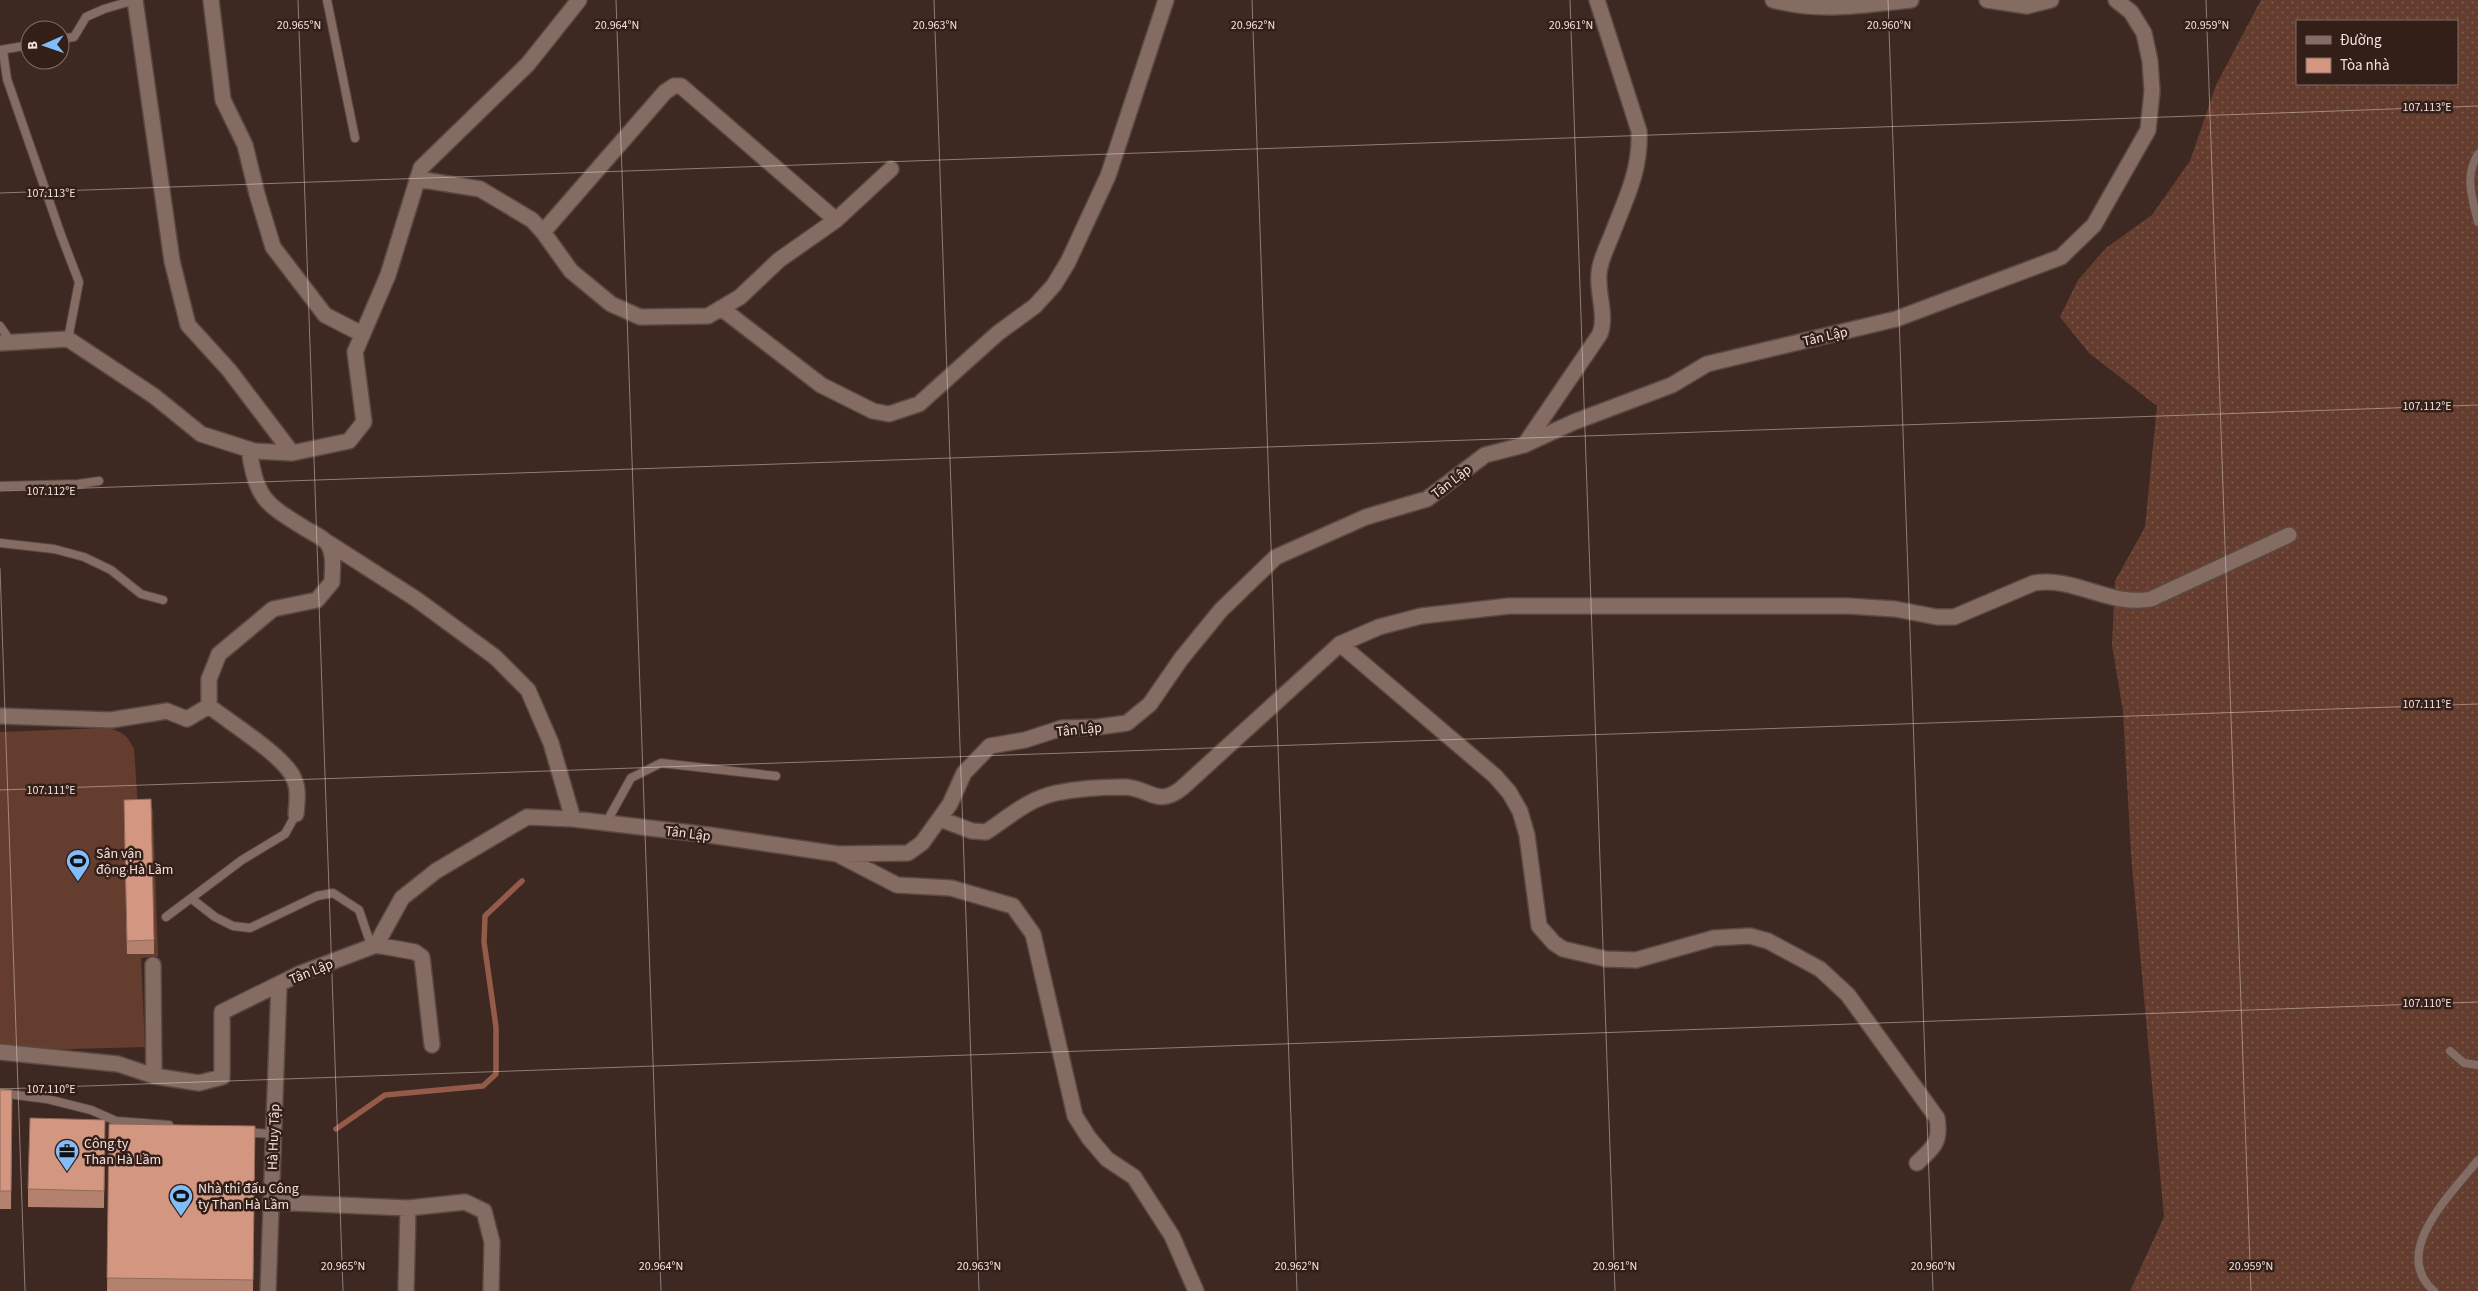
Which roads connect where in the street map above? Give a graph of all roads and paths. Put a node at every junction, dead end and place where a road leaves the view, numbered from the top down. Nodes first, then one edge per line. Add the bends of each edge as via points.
1 (136, 0) edge
2 (211, 0) edge
3 (327, 0) edge
4 (578, 0) edge
5 (1166, 0) edge
6 (1597, 0) edge
7 (1773, 0) edge
8 (1911, 0) edge
9 (1987, 0) edge
10 (2051, 0) edge
11 (2116, 0) edge
12 (70, 38) edge
13 (20, 47) edge
14 (2, 51) edge
15 (355, 138) dead end
16 (2478, 154) edge
17 (891, 169) dead end
18 (417, 179) junction
19 (836, 220) junction
20 (2478, 222) edge
21 (544, 232) junction
22 (721, 308) junction
23 (0, 326) edge
24 (362, 334) junction
25 (68, 339) junction
26 (6, 342) edge
27 (1524, 445) junction
28 (249, 450) junction
29 (292, 453) junction
30 (99, 481) dead end
31 (0, 486) edge
32 (2289, 535) dead end
33 (327, 542) junction
34 (0, 543) edge
35 (163, 600) dead end
36 (1340, 644) junction
37 (209, 706) junction
38 (0, 716) edge
39 (776, 776) dead end
40 (296, 814) joint
41 (940, 818) junction
42 (573, 819) junction
43 (606, 823) junction
44 (838, 854) junction
45 (192, 899) junction
46 (166, 917) dead end
47 (374, 947) junction
48 (154, 965) dead end
49 (279, 984) junction
50 (432, 1045) dead end
51 (2450, 1051) dead end
52 (0, 1052) edge
53 (2478, 1065) edge
54 (154, 1076) junction
55 (0, 1093) edge
56 (175, 1126) edge
57 (234, 1131) edge
58 (273, 1134) junction
59 (2478, 1160) edge
60 (1917, 1163) dead end
61 (270, 1202) junction
62 (408, 1208) junction
63 (268, 1291) edge
64 (406, 1291) edge
65 (491, 1291) edge
66 (1196, 1291) edge
67 (2434, 1291) edge

1 - 12 lane via 86,17 74,37
1 - 29 street via 172,261 188,325 229,370
2 - 24 street via 223,100 245,145 273,247 325,315
3 - 15 lane
4 - 18 street via 528,64 421,168
5 - 22 street via 1108,176 1054,285 1034,306 998,333 919,404 889,414 874,411 821,385
6 - 27 street via 1639,131 1637,171 1601,260 1599,287 1603,327
7 - 8 street via 1795,6 1832,8
9 - 10 street via 2027,6
11 - 27 street, Tân Lập via 2131,12 2144,33 2152,91 2148,130 2094,225 2061,257 1896,320 1707,364 1672,385 1574,422
13 - 14 lane
14 - 25 lane via 7,79 79,282
16 - 20 lane via 2469,175
17 - 19 street
18 - 21 street via 480,188 532,220
18 - 24 street via 388,275
19 - 21 street via 681,86 674,86 664,92
19 - 22 street via 778,260 740,296
21 - 22 street via 571,271 611,304 640,317 708,316
23 - 26 lane
24 - 29 street via 355,352 364,422 349,441
25 - 26 street
25 - 28 street via 154,396 201,434
27 - 41 street, Tân Lập via 1485,455 1427,499 1366,518 1276,557 1221,610 1150,704 1127,723 1062,728 1025,740 990,746 964,773
28 - 29 street
28 - 33 street via 254,480 263,498
30 - 31 lane
32 - 36 street via 2151,599 2138,602 2045,581 1946,618 1895,609 1848,606 1509,606 1421,616 1379,627
33 - 37 street via 332,554 332,582 317,600 273,608 219,654 209,679
33 - 42 street via 416,599 495,657 528,690 551,743
34 - 35 lane via 54,549 84,557 111,570 141,594
36 - 41 street via 1169,797 1124,787 1056,793 1030,802 986,832
36 - 60 street via 1495,776 1509,792 1520,811 1526,835 1539,926 1554,943 1606,959 1636,960 1714,938 1750,936 1768,941 1820,969 1835,981 1937,1118 1935,1146
37 - 38 street via 188,719 166,711 111,720
37 - 40 street via 287,765 295,780
39 - 43 lane via 661,763 631,778
40 - 45 lane via 285,834 242,860
41 - 44 street, Tân Lập via 922,843 908,853
42 - 43 street, Tân Lập
42 - 47 street, Tân Lập via 527,817 436,871 402,898
43 - 44 street, Tân Lập
44 - 66 street via 897,885 951,888 1013,906 1033,934 1075,1116 1107,1159 1134,1177 1172,1236
45 - 46 lane
45 - 47 lane via 233,926 250,928 317,896 333,893 360,910
47 - 49 street, Tân Lập
47 - 50 street via 415,952 422,957
48 - 54 street
49 - 54 street, Tân Lập via 222,1012 222,1077 199,1083
49 - 58 street, Hà Huy Tập
51 - 53 lane via 2464,1063
52 - 54 street, Tân Lập via 118,1064
55 - 56 lane via 48,1099 91,1110 116,1121
57 - 58 lane
58 - 61 street, Hà Huy Tập
59 - 67 lane via 2426,1228 2418,1248 2419,1268 2426,1284
61 - 62 street
61 - 63 street, Hà Huy Tập
62 - 64 street
62 - 65 street via 465,1202 484,1211 492,1242

